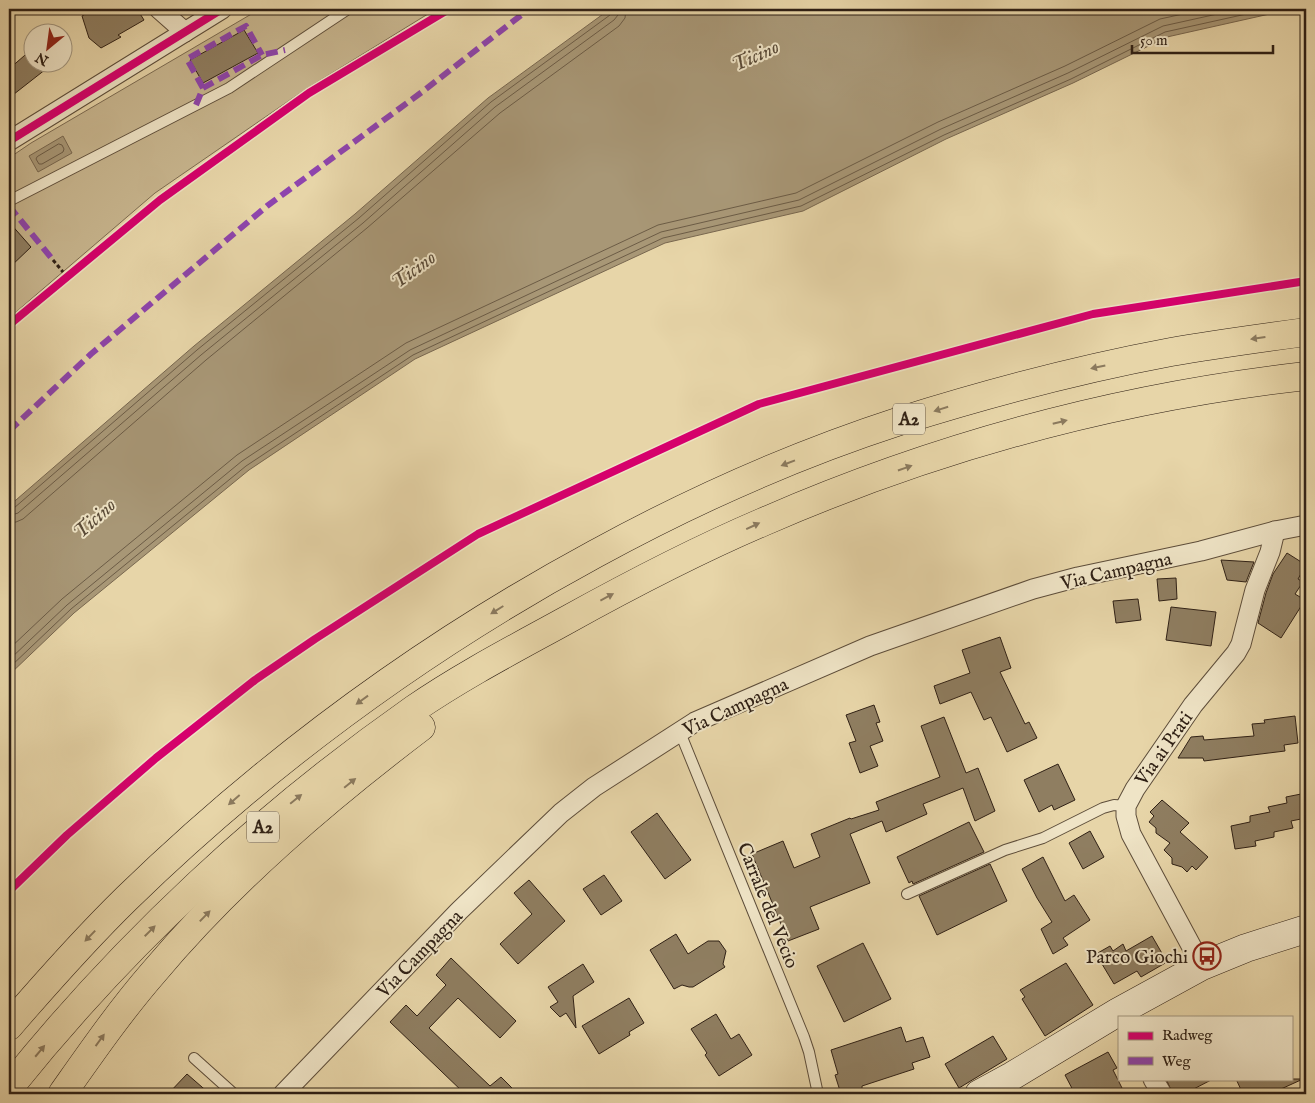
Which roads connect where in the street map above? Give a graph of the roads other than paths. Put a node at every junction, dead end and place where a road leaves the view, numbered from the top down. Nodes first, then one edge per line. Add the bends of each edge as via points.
1 (159, 9) edge
2 (222, 9) edge
3 (348, 9) edge
4 (185, 32) junction
5 (9, 141) edge
6 (9, 201) edge
7 (1306, 332) edge
8 (1306, 376) edge
9 (1306, 525) edge
10 (1275, 531) junction
11 (564, 621) junction
12 (679, 730) junction
13 (1126, 806) junction
14 (907, 894) dead end
15 (1306, 929) edge
16 (1202, 966) junction
17 (1119, 1014) edge
18 (9, 1026) edge
19 (194, 1058) dead end
20 (1154, 1080) edge
21 (9, 1088) edge
22 (62, 1094) edge
23 (234, 1094) edge
24 (283, 1094) edge
25 (818, 1094) edge
26 (979, 1094) edge
27 (1162, 1094) edge

1 - 4 street
2 - 4 street
3 - 6 lane via 229,88
4 - 5 street
7 -> 18 highway, A2 via 1134,360 963,402 898,422 772,469 631,534 539,584 449,640 363,698 296,749 127,898
11 -> 8 highway, A2 via 662,568 762,522 904,468 1032,428 1114,409 1180,395
9 - 10 street, Via Campagna
10 - 12 street, Via Campagna via 1033,590 870,646
10 - 13 street, Via ai Prati via 1241,644 1146,771
21 -> 11 highway, A2 via 79,1006 147,934 283,810 415,709 470,673
22 -> 11 highway, A2 via 154,971 254,867 406,738
12 - 24 street, Via Campagna via 561,812 420,951
12 - 25 lane, Carrale del Vecio via 804,1037
13 - 14 lane via 1103,808 1042,838 1005,850
13 - 16 street, Via ai Prati via 1131,834
15 - 16 street
16 - 17 street
17 - 26 street
19 - 23 lane
20 - 27 street

